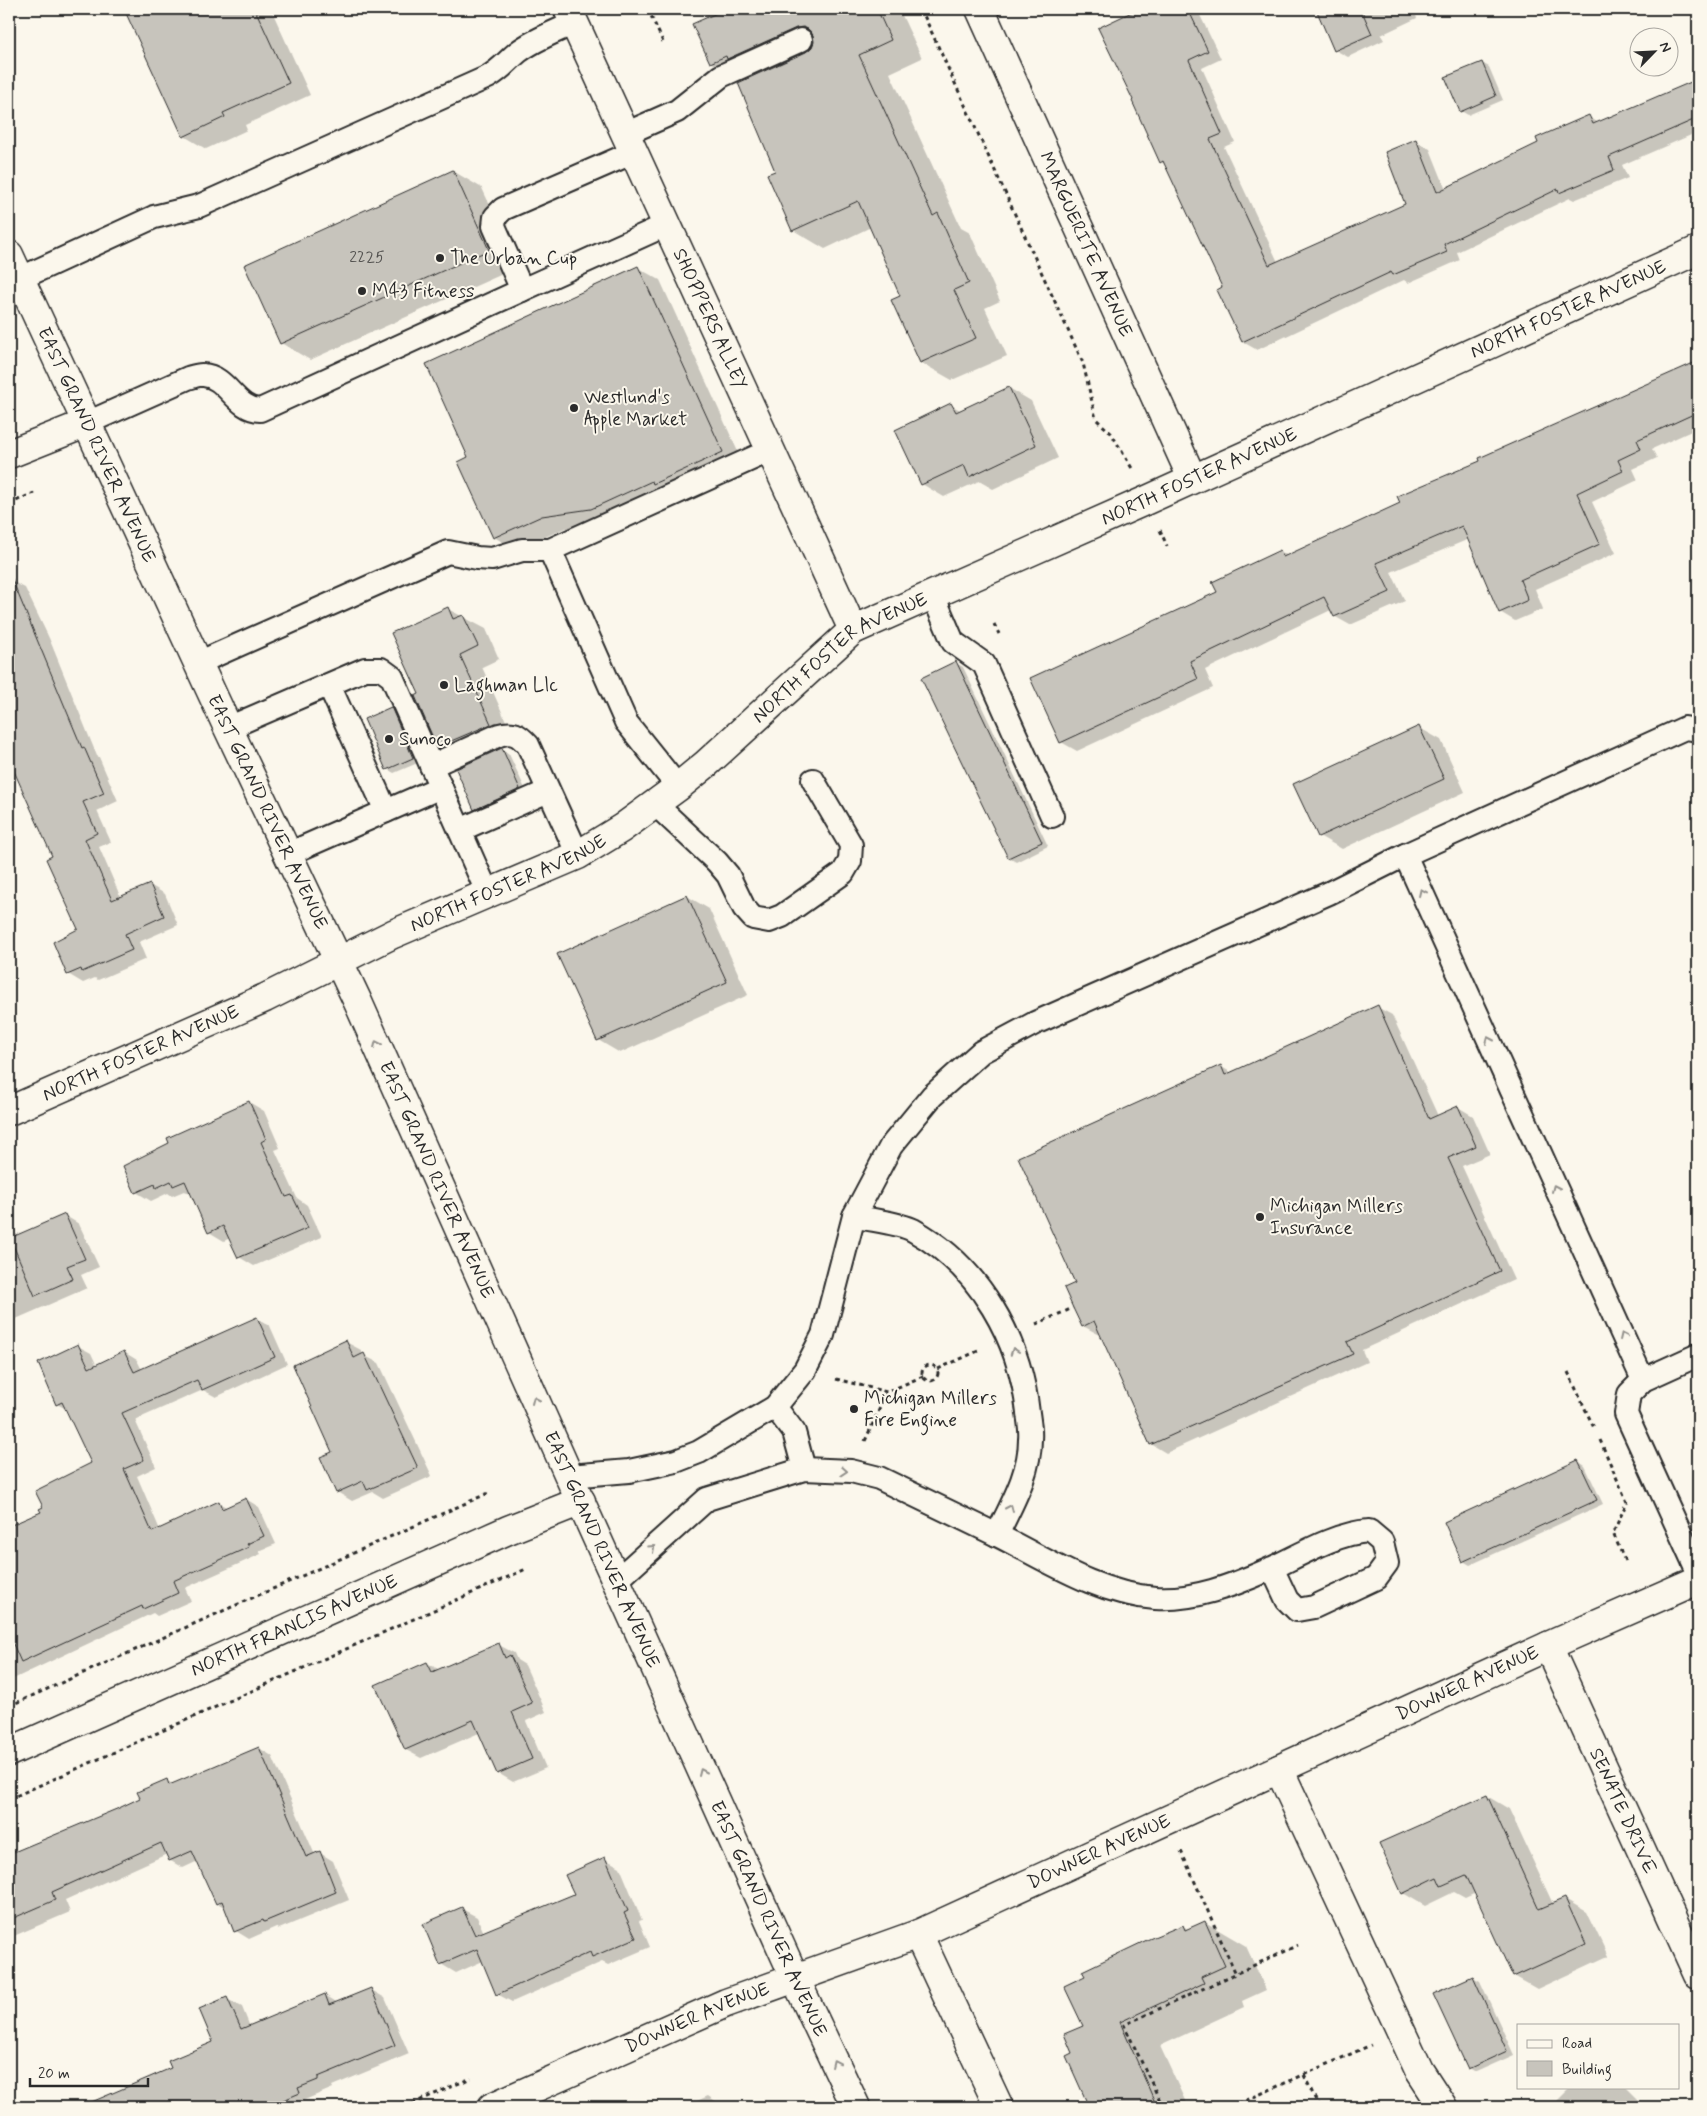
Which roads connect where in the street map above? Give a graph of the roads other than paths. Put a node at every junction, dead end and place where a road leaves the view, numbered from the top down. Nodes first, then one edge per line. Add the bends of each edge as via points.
1 (980, 9) edge
2 (571, 16) edge
3 (801, 40) dead end
4 (630, 143) junction
5 (666, 226) junction
6 (1698, 250) edge
7 (14, 267) edge
8 (522, 290) junction
9 (87, 423) junction
10 (770, 450) junction
11 (9, 454) edge
12 (1192, 478) junction
13 (550, 550) junction
14 (933, 595) junction
15 (853, 630) junction
16 (198, 663) junction
17 (329, 685) junction
18 (228, 728) junction
19 (1698, 730) edge
20 (431, 766) junction
21 (813, 780) dead end
22 (441, 787) junction
23 (678, 787) junction
24 (548, 791) junction
25 (655, 804) junction
26 (386, 812) junction
27 (1052, 816) dead end
28 (460, 830) junction
29 (288, 854) junction
30 (578, 855) junction
31 (1405, 855) junction
32 (488, 894) junction
33 (338, 962) junction
34 (9, 1111) edge
35 (854, 1216) junction
36 (1698, 1356) edge
37 (1643, 1380) junction
38 (775, 1408) junction
39 (804, 1469) junction
40 (569, 1476) junction
41 (581, 1501) junction
42 (997, 1536) junction
43 (1272, 1568) junction
44 (1698, 1572) edge
45 (1698, 1580) edge
46 (616, 1581) junction
47 (1548, 1646) junction
48 (9, 1752) edge
49 (1279, 1769) junction
50 (918, 1934) junction
51 (1698, 1976) edge
52 (795, 1978) junction
53 (492, 2107) edge
54 (856, 2107) edge
55 (999, 2107) edge
56 (1443, 2107) edge

1 - 12 street, MARGUERITE AVENUE
2 - 4 street, SHOPPERS ALLEY
2 - 7 lane via 488,77 199,206 154,217
3 - 4 lane via 721,76
4 - 5 street, SHOPPERS ALLEY
4 - 8 lane via 495,216 494,226
5 - 8 lane
5 - 10 street, SHOPPERS ALLEY
6 - 12 street, NORTH FOSTER AVENUE
7 - 9 street, EAST GRAND RIVER AVENUE
8 - 9 lane via 260,410 246,407 217,379 203,375 188,378
9 - 11 street
9 - 16 street, EAST GRAND RIVER AVENUE
10 - 13 lane
10 - 15 street, SHOPPERS ALLEY
12 - 14 street, NORTH FOSTER AVENUE
13 - 16 lane via 522,550 492,559 448,552
13 - 23 lane via 626,722
14 - 15 street, NORTH FOSTER AVENUE
14 - 27 lane via 954,642 984,664
15 - 23 street, NORTH FOSTER AVENUE
16 - 18 street, EAST GRAND RIVER AVENUE
17 - 18 lane
17 - 20 lane via 365,670 381,669 392,677
17 - 26 lane
18 - 29 street, EAST GRAND RIVER AVENUE
19 - 31 lane via 1685,728
20 - 22 lane
20 - 24 lane via 511,732 528,745
21 - 25 lane via 851,844 850,861 843,873 782,916 769,921 753,918 717,862
22 - 26 lane
22 - 28 lane
23 - 25 street, NORTH FOSTER AVENUE
24 - 28 lane
24 - 30 lane
25 - 30 street, NORTH FOSTER AVENUE
26 - 29 lane
28 - 32 lane
29 - 33 street, EAST GRAND RIVER AVENUE
30 - 32 street, NORTH FOSTER AVENUE
31 - 35 lane via 1329,893 1035,1023 981,1052 932,1096 891,1146
37 -> 31 lane
32 - 33 street, NORTH FOSTER AVENUE via 393,934
33 - 34 street, NORTH FOSTER AVENUE via 265,998
40 -> 33 street, EAST GRAND RIVER AVENUE
35 - 38 lane via 823,1335 805,1370
42 -> 35 lane via 1024,1477 1030,1439 1020,1368 1009,1338 993,1308 946,1252 911,1229
36 - 37 lane
37 - 44 lane via 1629,1394 1626,1414
38 - 39 lane via 794,1432
38 - 40 lane via 699,1452 676,1460 629,1471
39 -> 42 lane via 851,1472 879,1478
46 -> 39 lane via 706,1499
40 - 41 street, EAST GRAND RIVER AVENUE
41 - 46 street, EAST GRAND RIVER AVENUE
41 - 48 street, NORTH FRANCIS AVENUE via 508,1530
42 - 43 lane via 1091,1582 1123,1593 1156,1598 1195,1595 1236,1585
43 - 43 lane via 1352,1532 1369,1531 1382,1542 1387,1563 1376,1578 1314,1607 1297,1610 1287,1600
45 - 47 street, DOWNER AVENUE
52 -> 46 street, EAST GRAND RIVER AVENUE
47 - 49 street, DOWNER AVENUE
47 - 51 street, SENATE DRIVE
49 - 50 street, DOWNER AVENUE
49 - 56 street via 1419,2070
50 - 52 street, DOWNER AVENUE
50 - 55 street
52 - 53 street, DOWNER AVENUE via 726,2003
54 -> 52 street, EAST GRAND RIVER AVENUE

